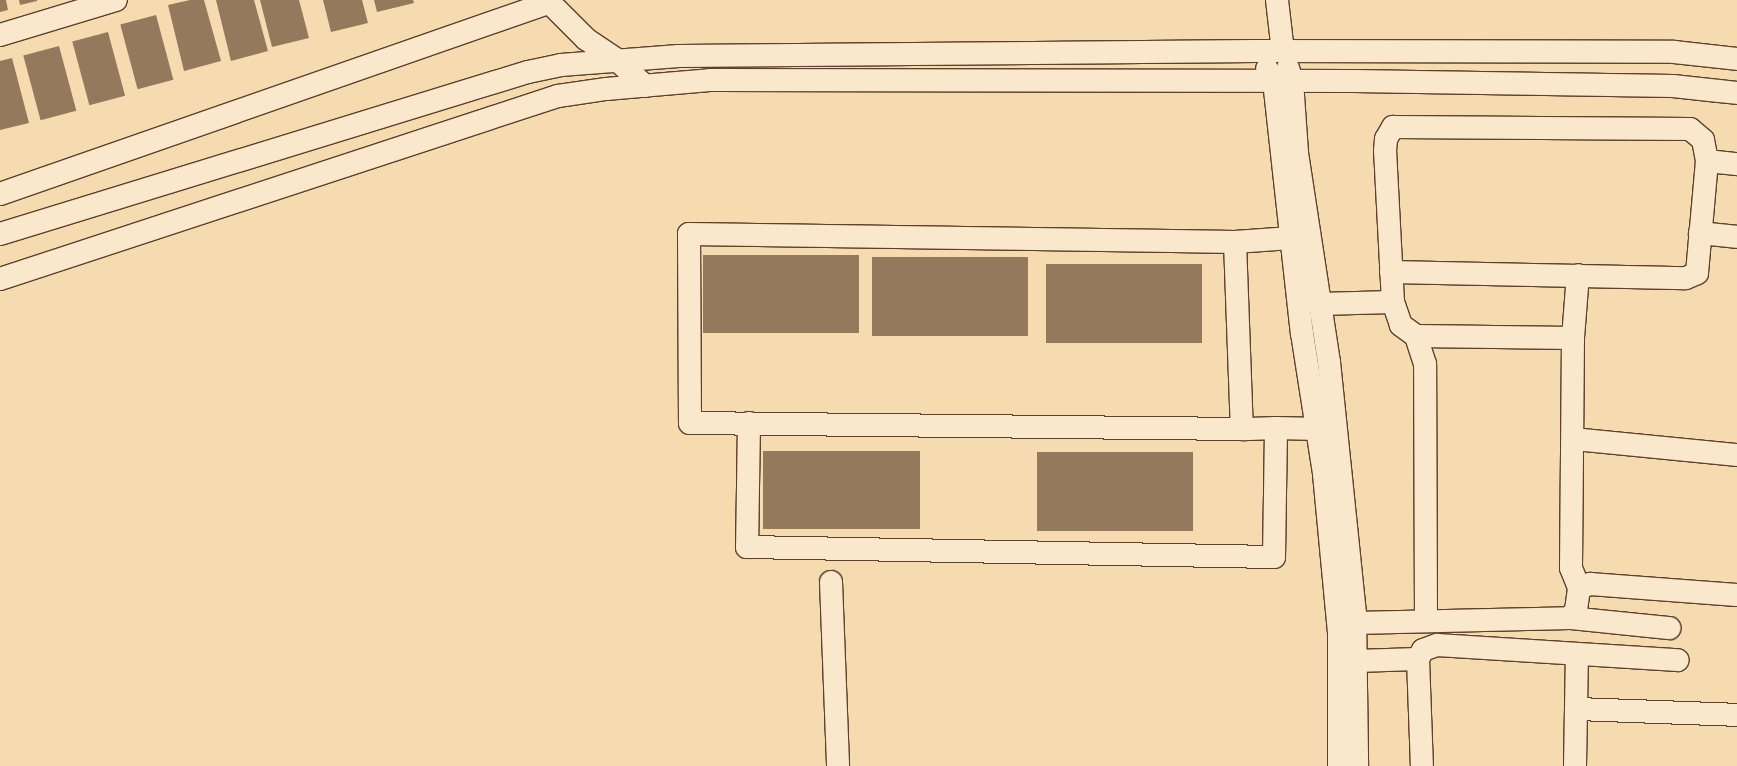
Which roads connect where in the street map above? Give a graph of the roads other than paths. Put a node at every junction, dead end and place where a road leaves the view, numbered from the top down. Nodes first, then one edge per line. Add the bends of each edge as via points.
1 (116, 0) edge
2 (1277, 0) edge
3 (548, 2) edge
4 (0, 35) edge
5 (1256, 51) junction
6 (1283, 52) junction
7 (1737, 59) edge
8 (617, 60) junction
9 (1283, 81) junction
10 (645, 86) junction
11 (1737, 93) edge
12 (1707, 161) junction
13 (1737, 164) edge
14 (0, 194) edge
15 (1700, 233) junction
16 (0, 234) edge
17 (1737, 237) edge
18 (1291, 238) junction
19 (1235, 242) junction
20 (1391, 272) junction
21 (1578, 275) junction
22 (0, 279) edge
23 (1393, 302) junction
24 (1320, 304) junction
25 (1324, 330) junction
26 (1302, 333) junction
27 (1416, 336) junction
28 (1573, 338) junction
29 (749, 424) junction
30 (1276, 428) junction
31 (1242, 429) junction
32 (1318, 429) junction
33 (1573, 438) junction
34 (1737, 455) edge
35 (831, 582) dead end
36 (1579, 588) junction
37 (1737, 595) edge
38 (1570, 618) junction
39 (1426, 621) junction
40 (1355, 624) junction
41 (1669, 628) dead end
42 (1578, 654) junction
43 (1418, 659) junction
44 (1356, 660) junction
45 (1678, 660) dead end
46 (1577, 709) junction
47 (1737, 715) edge
48 (838, 766) edge
49 (1339, 766) edge
50 (1357, 766) edge
51 (1422, 766) edge
52 (1575, 766) edge

1 - 4 street
2 - 6 street
3 - 8 street via 586,39
3 - 14 street
5 - 6 street
5 - 8 street via 679,56
5 - 9 street
6 - 7 street via 1674,52
6 - 9 street
8 - 10 street
8 - 16 street via 561,65 528,72
9 - 10 street via 710,80
9 - 11 street via 1673,86
9 - 18 street
9 - 24 street via 1297,153
10 - 22 street via 558,96
12 - 13 street
12 - 15 street
12 - 20 street via 1703,140 1690,129 1393,127 1386,139 1385,151
15 - 17 street
15 - 21 street via 1697,273 1686,278
18 - 19 street
18 - 26 street
19 - 29 street via 688,234 690,423
19 - 31 street
20 - 21 street
20 - 23 street
21 - 28 street
23 - 24 street
23 - 27 street via 1401,324
24 - 25 street
25 - 26 street
25 - 40 street
26 - 32 street
27 - 28 street
27 - 39 street via 1425,364
28 - 33 street
29 - 30 street via 747,547 1274,557
29 - 31 street
30 - 31 street
30 - 32 street
32 - 49 street via 1339,633
33 - 34 street
33 - 36 street via 1571,568
35 - 48 street
36 - 37 street via 1590,584
36 - 38 street via 1576,610
38 - 39 street
38 - 41 street
39 - 40 street
40 - 44 street
42 - 43 street via 1437,645 1423,650
42 - 45 street
42 - 46 street
43 - 44 street
43 - 51 street
44 - 50 street
46 - 47 street
46 - 52 street

